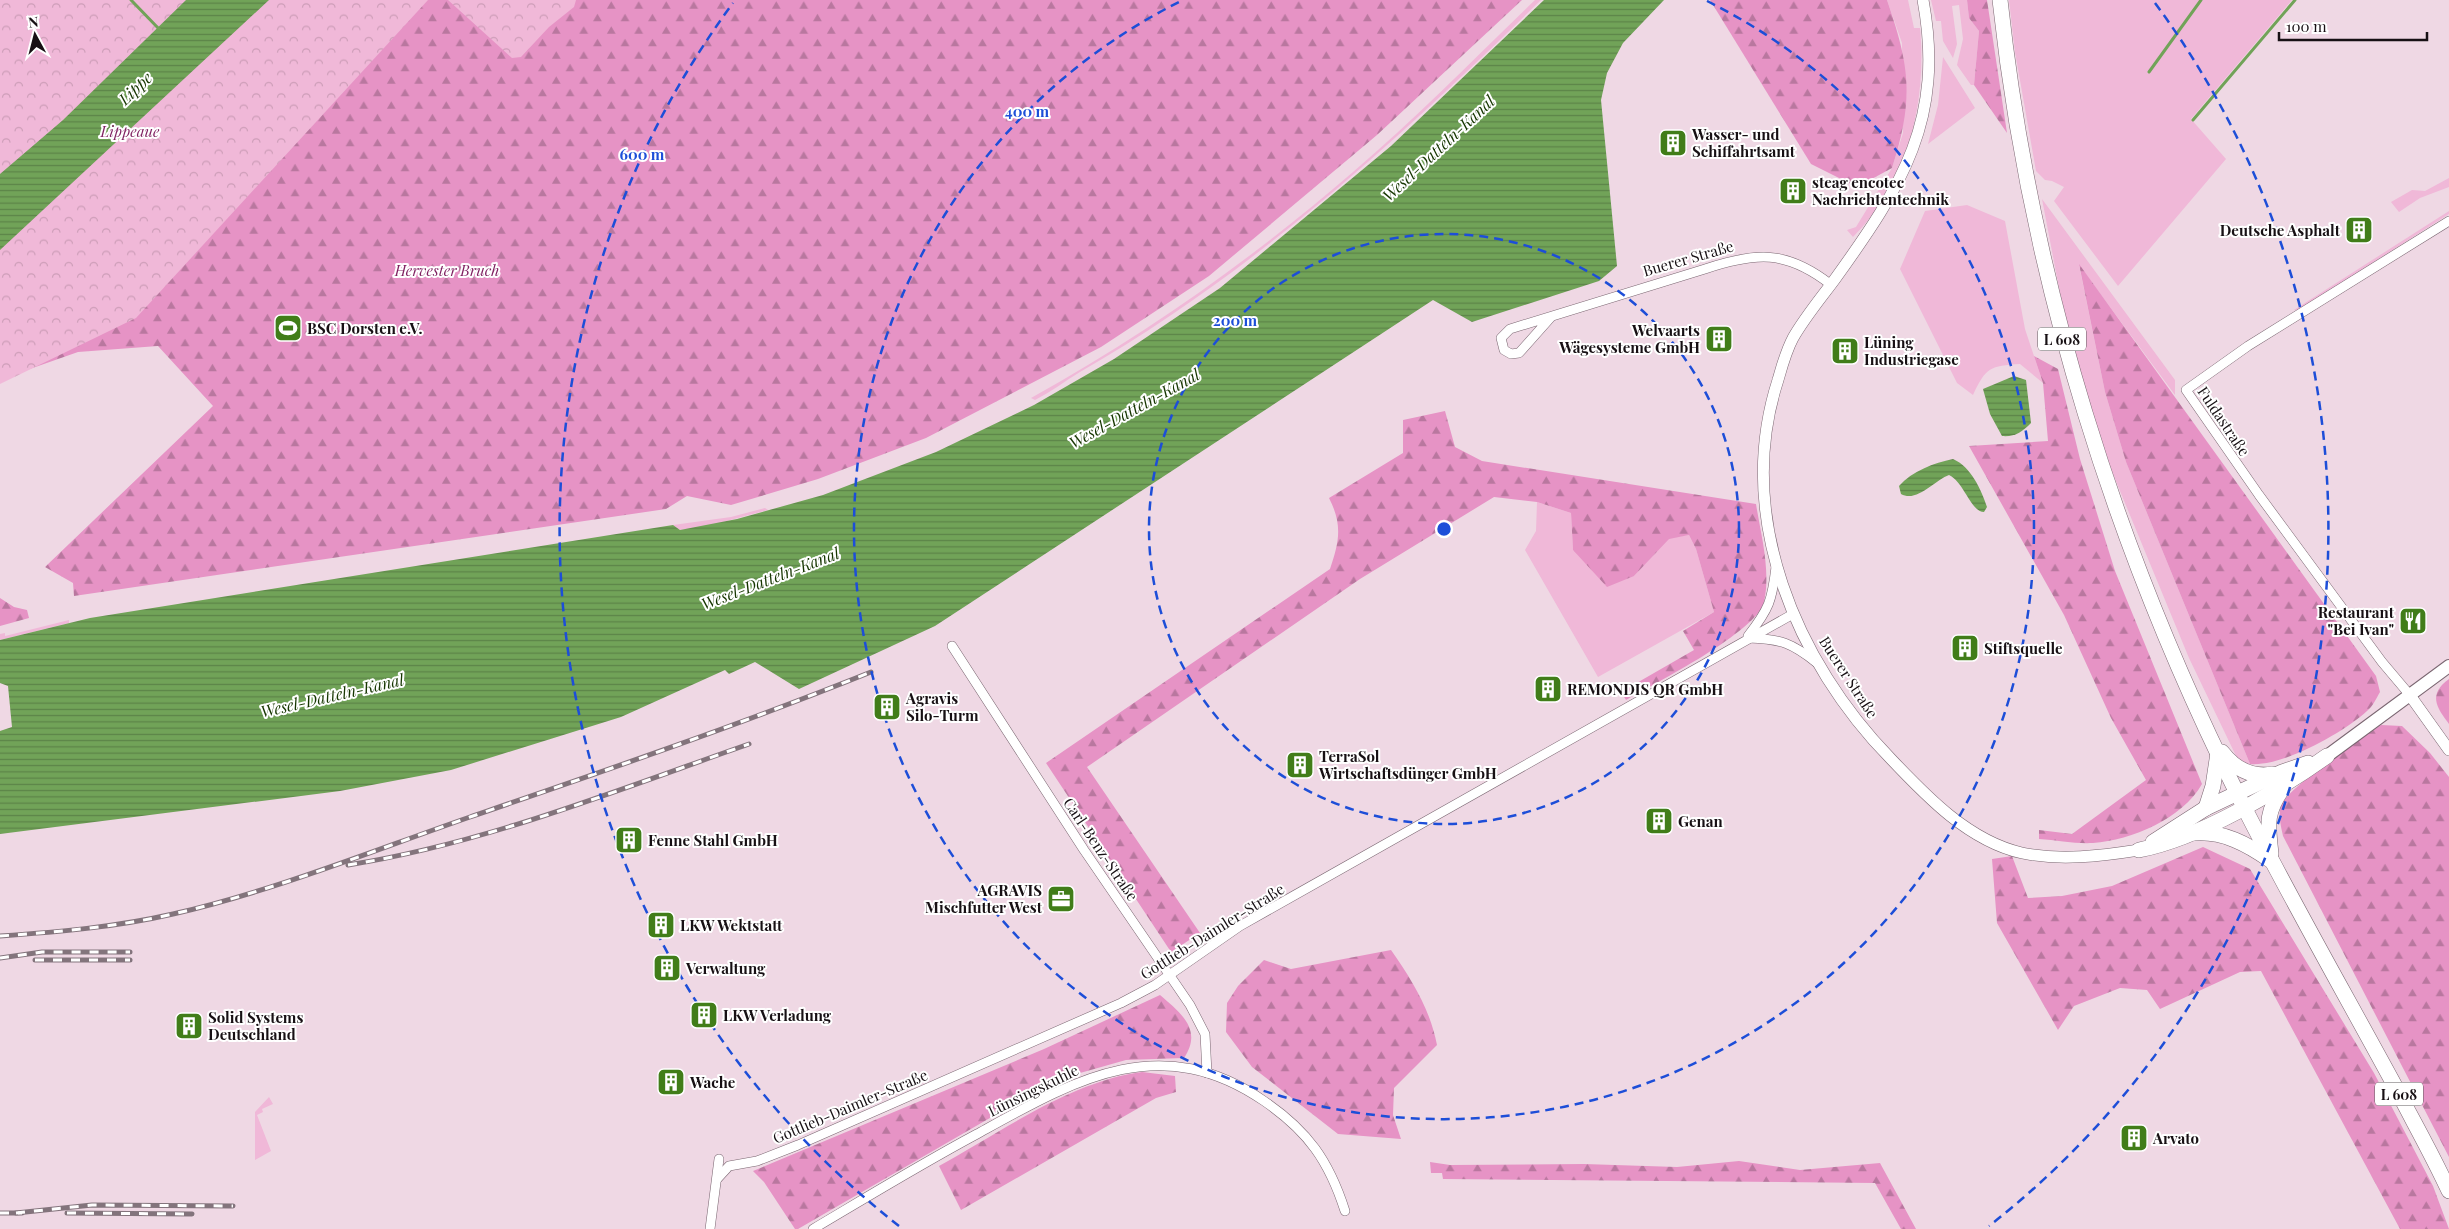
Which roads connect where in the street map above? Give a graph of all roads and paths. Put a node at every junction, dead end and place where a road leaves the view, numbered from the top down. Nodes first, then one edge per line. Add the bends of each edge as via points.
1 (1922, 0) edge
2 (2000, 0) edge
3 (2449, 221) edge
4 (1830, 284) junction
5 (1552, 316) junction
6 (1776, 564) junction
7 (1793, 614) junction
8 (1746, 638) junction
9 (952, 646) dead end
10 (1817, 663) junction
11 (2449, 666) edge
12 (2409, 694) junction
13 (2211, 736) junction
14 (2449, 750) edge
15 (2218, 753) junction
16 (2326, 756) joint
17 (2283, 779) junction
18 (2240, 800) junction
19 (2206, 808) junction
20 (2188, 834) junction
21 (2139, 850) junction
22 (2272, 861) junction
23 (1170, 975) junction
24 (1207, 1073) junction
25 (718, 1159) dead end
26 (717, 1179) junction
27 (2449, 1191) edge
28 (1345, 1211) dead end
29 (710, 1229) edge
30 (813, 1229) edge

1 - 4 street, Buerer Straße via 1930,66 1920,132 1886,204
2 - 13 main road, L 608 via 2020,146 2065,350 2105,476 2154,604
3 - 12 street, Fuldastraße via 2248,346 2186,390 2259,495
4 - 5 street, Buerer Straße via 1794,262 1747,257
4 - 6 street, Buerer Straße via 1791,343 1769,412 1763,462 1764,500
5 - 5 street, Buerer Straße via 1506,331 1500,342 1504,350 1511,354 1522,351
6 - 7 street, Buerer Straße
6 - 8 street, Gottlieb-Daimler-Straße via 1772,600
7 - 8 street, Gottlieb-Daimler-Straße
7 - 10 street, Buerer Straße
8 - 10 street via 1787,642
8 - 23 street, Gottlieb-Daimler-Straße via 1240,926
9 - 23 street, Carl-Benz-Straße via 1084,850
10 - 21 street, Buerer Straße via 1846,708 1874,742 1927,794 1969,828 2006,848 2039,855 2093,856
11 - 12 main road
12 - 14 street
12 - 16 main road
13 - 15 main road, L 608
13 - 17 main road via 2231,764 2243,772
15 - 18 main road, L 608
15 - 19 main road
16 - 17 main road
17 - 18 main road
17 - 22 main road via 2268,815
18 - 19 main road
18 - 20 main road
18 - 22 main road, L 608
19 - 21 main road
20 - 21 main road
20 - 22 main road via 2216,833 2250,847
22 - 27 main road, L 608
23 - 24 street, Carl-Benz-Straße via 1205,1034
23 - 26 street, Gottlieb-Daimler-Straße via 1121,1003 798,1145 757,1161 729,1166
24 - 28 street, Lünsingskuhle via 1253,1094 1298,1128 1329,1168
24 - 30 street, Lünsingskuhle via 1144,1066 1112,1070 1081,1080 933,1158
25 - 26 street
26 - 29 street

